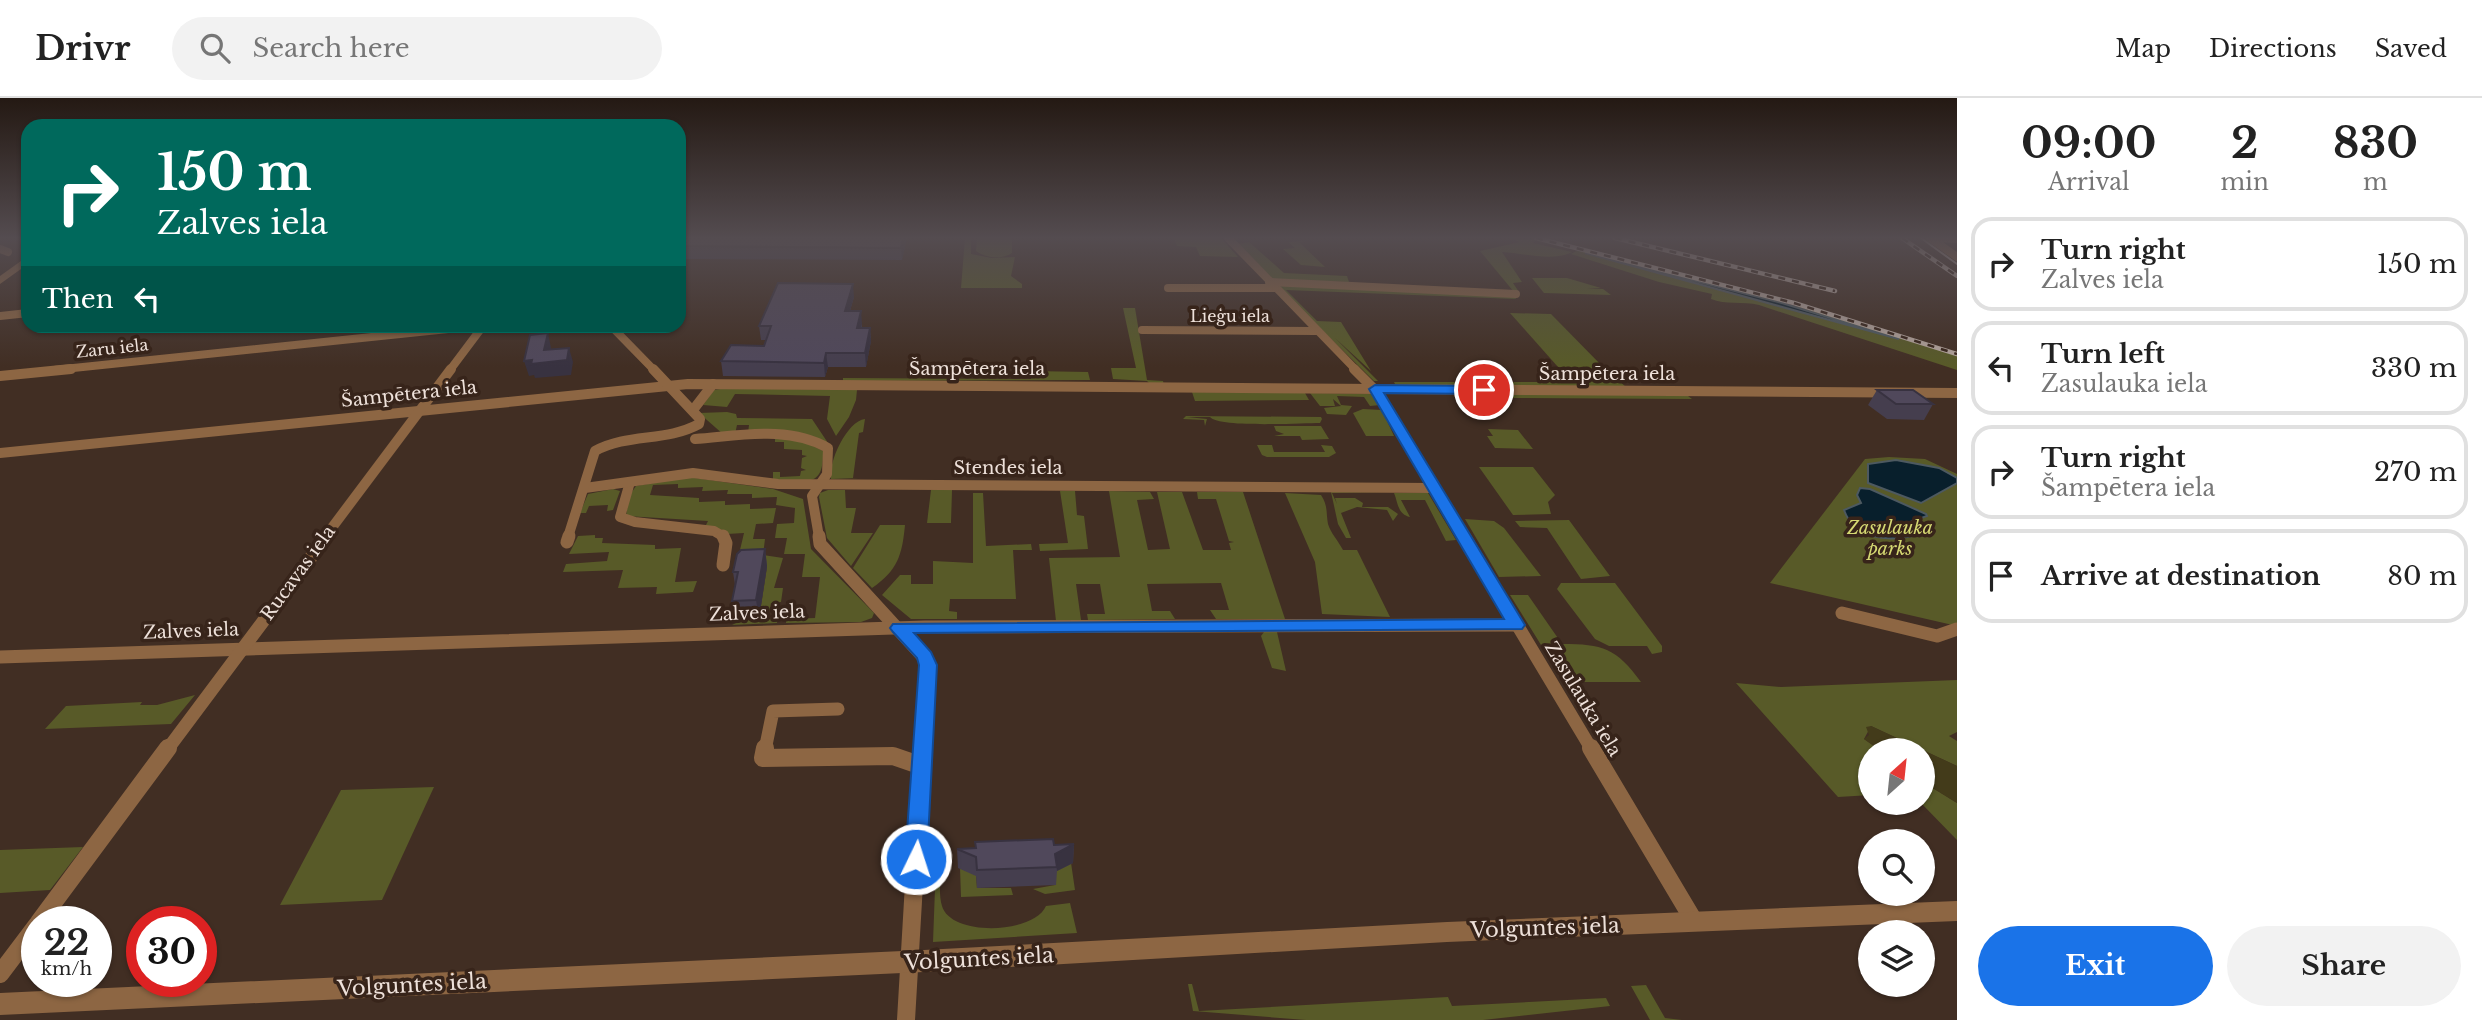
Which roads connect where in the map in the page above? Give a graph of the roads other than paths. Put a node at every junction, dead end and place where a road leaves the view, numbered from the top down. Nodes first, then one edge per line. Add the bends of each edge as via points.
1 (1268, 281) edge
2 (1272, 285) junction
3 (1168, 288) dead end
4 (1516, 293) dead end
5 (21, 314) edge
6 (0, 316) edge
7 (1142, 330) dead end
8 (1318, 331) junction
9 (410, 333) edge
10 (478, 333) edge
11 (618, 333) edge
12 (0, 376) edge
13 (713, 384) junction
14 (668, 385) junction
15 (1375, 389) junction
16 (1957, 393) edge
17 (418, 411) junction
18 (696, 415) junction
19 (695, 439) dead end
20 (0, 453) edge
21 (631, 482) junction
22 (778, 484) junction
23 (821, 484) junction
24 (585, 488) junction
25 (1433, 488) junction
26 (812, 496) junction
27 (567, 542) dead end
28 (723, 565) dead end
29 (1842, 613) dead end
30 (1516, 625) junction
31 (899, 628) junction
32 (1957, 629) edge
33 (242, 649) junction
34 (0, 657) edge
35 (838, 709) dead end
36 (893, 756) joint
37 (922, 757) junction
38 (51, 906) edge
39 (1957, 911) edge
40 (1693, 921) junction
41 (21, 946) edge
42 (909, 962) junction
43 (0, 974) edge
44 (0, 1004) edge
45 (906, 1020) edge

1 - 2 street, Zasulauka iela
2 - 3 street
2 - 4 street
2 - 8 street, Zasulauka iela
5 - 6 street
7 - 8 street, Lieģu iela
8 - 15 street, Zasulauka iela
9 - 12 street, Zaru iela
10 - 17 street, Rucavas iela
11 - 14 street
13 - 14 street, Šampētera iela
13 - 15 street, Šampētera iela
13 - 18 street
14 - 17 street, Šampētera iela
14 - 18 street
15 - 16 street, Šampētera iela
15 - 25 street, Zasulauka iela
17 - 20 street, Šampētera iela
17 - 33 street, Rucavas iela
18 - 24 street via 699,424 686,432 634,436 599,448
19 - 23 street via 785,435 819,441 829,454
21 - 22 street, Stendes iela via 693,473
21 - 24 street, Stendes iela
21 - 28 street via 620,517 723,535
22 - 23 street, Stendes iela
22 - 26 street
23 - 25 street, Stendes iela
23 - 26 street
24 - 27 street
25 - 30 street, Zasulauka iela
26 - 31 street via 821,544
29 - 32 street via 1937,636
30 - 31 street, Zalves iela
30 - 40 street, Zasulauka iela
31 - 33 street, Zalves iela
31 - 37 street via 927,661
33 - 34 street, Zalves iela
33 - 38 street, Rucavas iela
35 - 36 street via 773,710 762,758
36 - 37 street
37 - 42 street
39 - 40 street, Volguntes iela
40 - 42 street, Volguntes iela
41 - 43 street, Rucavas iela
42 - 44 street, Volguntes iela
42 - 45 street

